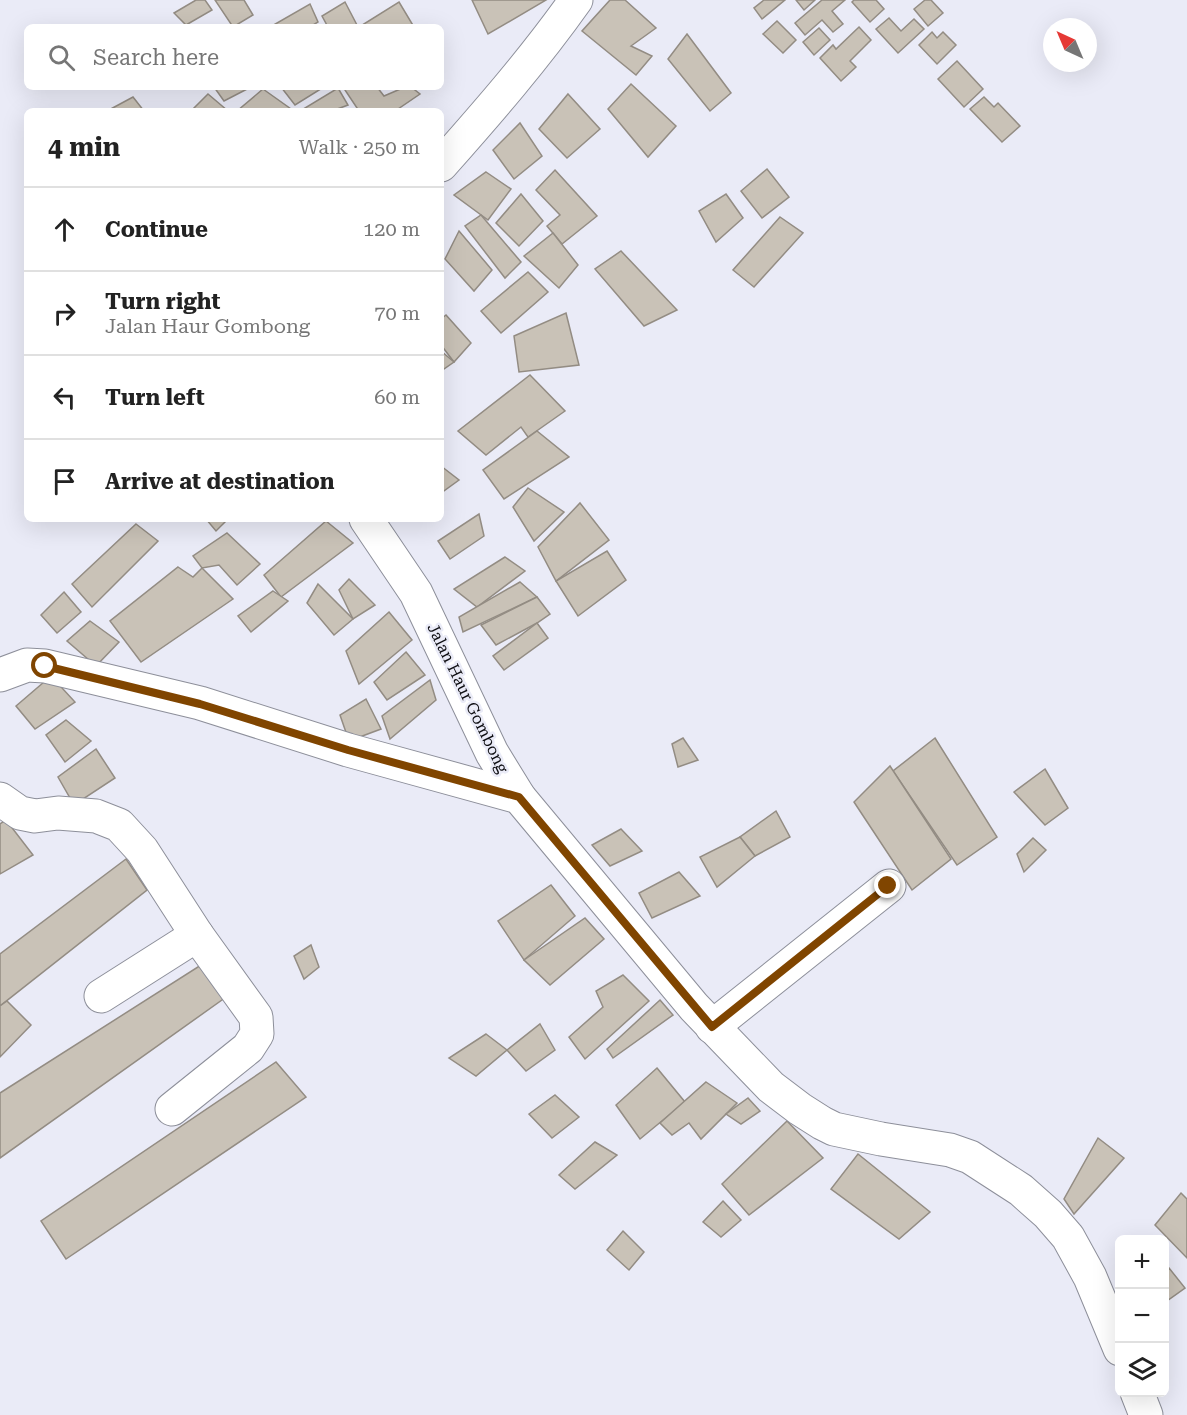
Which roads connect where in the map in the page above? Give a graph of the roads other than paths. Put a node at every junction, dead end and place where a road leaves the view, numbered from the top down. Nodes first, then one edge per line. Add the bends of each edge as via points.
1 (576, 0) edge
2 (444, 162) edge
3 (368, 522) edge
4 (13, 670) edge
5 (519, 797) junction
6 (0, 799) edge
7 (888, 886) dead end
8 (197, 935) junction
9 (101, 996) dead end
10 (712, 1027) junction
11 (172, 1109) dead end
12 (1117, 1343) edge
13 (1139, 1397) edge
14 (1146, 1415) edge

1 - 2 street via 486,115
3 - 5 street, Jalan Haur Gombong via 416,593 492,753
4 - 5 street via 45,666 200,704
5 - 10 street, Jalan Haur Gombong
6 - 8 street via 20,813 96,816 119,825 139,845
7 - 10 street
8 - 9 street
8 - 11 street via 256,1017 257,1034 248,1048
10 - 12 street, Jalan Haur Gombong via 771,1087 822,1123 881,1139 950,1150 970,1157 1021,1190 1068,1237 1090,1277
13 - 14 street

